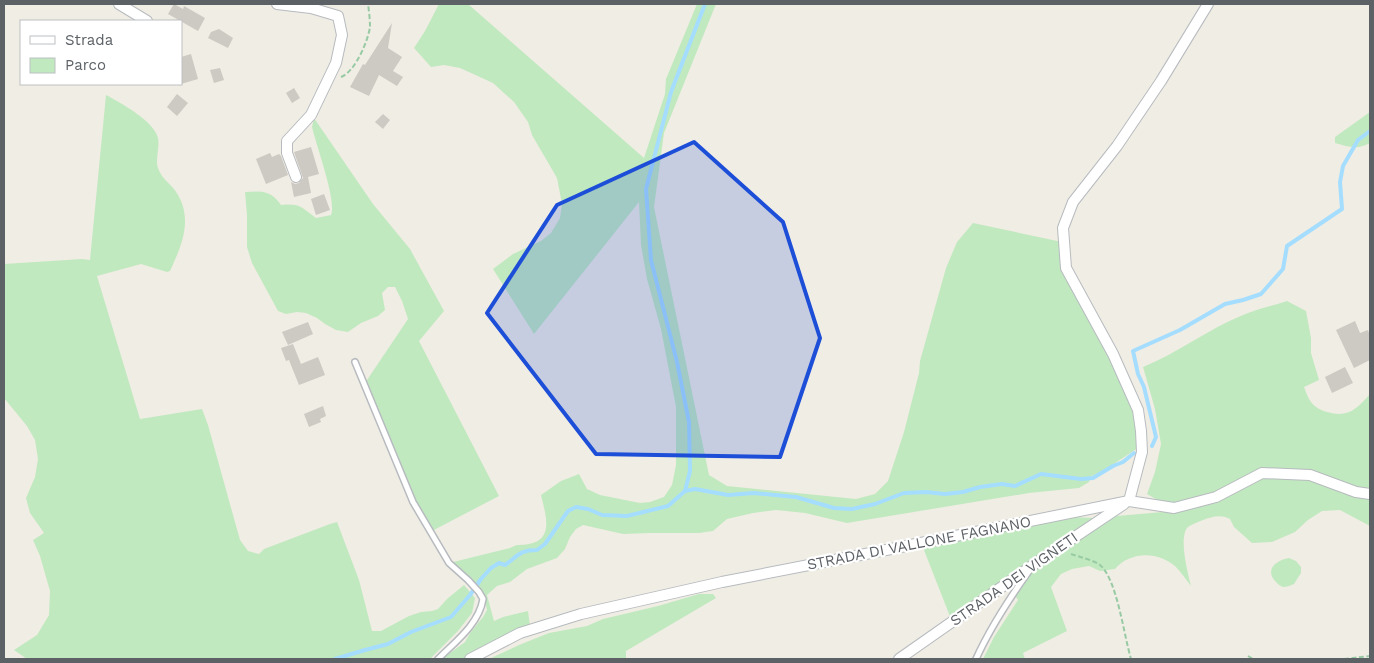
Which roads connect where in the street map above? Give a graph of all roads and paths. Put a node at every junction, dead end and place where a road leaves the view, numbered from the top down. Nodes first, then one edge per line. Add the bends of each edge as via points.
1 (119, 4) edge
2 (277, 4) edge
3 (368, 4) edge
4 (1208, 4) edge
5 (145, 20) edge
6 (330, 75) junction
7 (296, 177) dead end
8 (355, 362) dead end
9 (1370, 494) edge
10 (1129, 501) junction
11 (1057, 549) junction
12 (1036, 563) junction
13 (1248, 656) dead end
14 (1370, 656) edge
15 (438, 659) edge
16 (470, 659) edge
17 (899, 659) edge
18 (976, 659) edge
19 (1131, 659) edge
20 (1253, 659) edge
21 (1344, 659) edge

1 - 5 street
2 - 6 street via 311,8 338,16 342,35
3 - 6 path via 368,40 345,76
4 - 10 street via 1118,146 1074,202 1063,228 1066,268 1113,354 1138,410 1142,452
6 - 7 street via 311,115 287,141
8 - 15 lane via 414,502 449,563 483,599 482,609 465,632
9 - 10 street, STRADA DI VALLONE FAGNANO via 1310,475 1262,473 1216,497 1174,508
10 - 11 street, STRADA DEI VIGNETI
10 - 16 street, STRADA DI VALLONE FAGNANO via 722,582 580,614 520,633
11 - 12 street, STRADA DEI VIGNETI
11 - 19 path via 1099,564 1108,574
12 - 17 street, STRADA DEI VIGNETI
12 - 18 lane via 998,617
13 - 20 path
14 - 21 path

